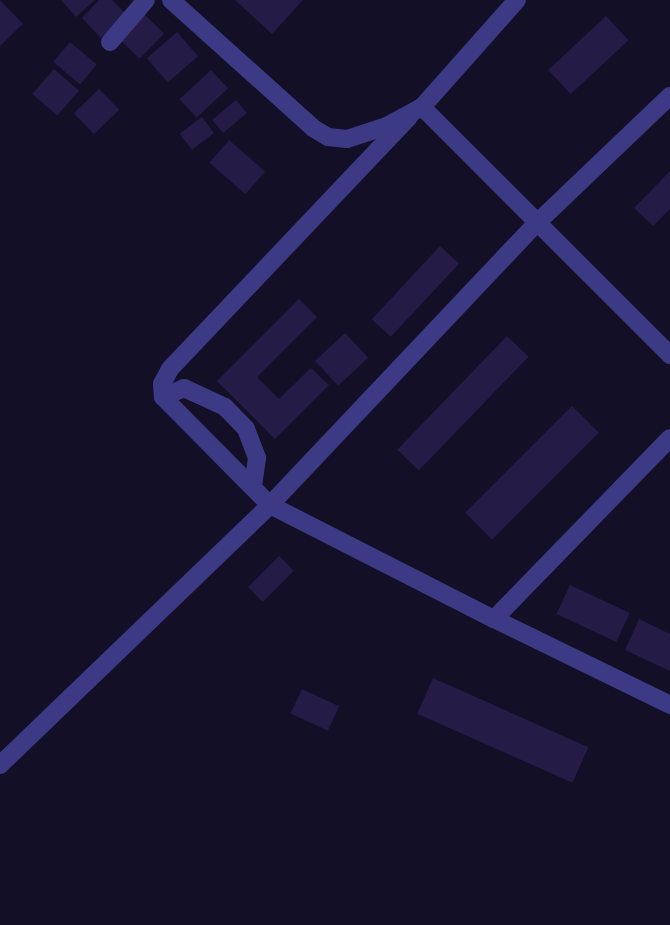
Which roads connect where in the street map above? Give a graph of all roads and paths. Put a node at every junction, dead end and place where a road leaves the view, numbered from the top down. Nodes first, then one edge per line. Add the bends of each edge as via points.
1 (146, 0) edge
2 (171, 0) edge
3 (517, 0) edge
4 (110, 42) dead end
5 (670, 96) edge
6 (415, 112) junction
7 (539, 221) junction
8 (670, 355) edge
9 (163, 397) junction
10 (670, 438) edge
11 (253, 487) junction
12 (270, 505) junction
13 (494, 619) junction
14 (670, 705) edge
15 (0, 765) edge

1 - 4 street
2 - 6 street via 328,137 347,139
3 - 6 street
5 - 7 street
6 - 7 street
6 - 9 street via 170,369 162,384
7 - 8 street
7 - 12 street
9 - 11 street
9 - 11 street via 184,388 225,407 246,429 257,458
10 - 13 street
11 - 12 street
12 - 13 street
12 - 15 street
13 - 14 street

